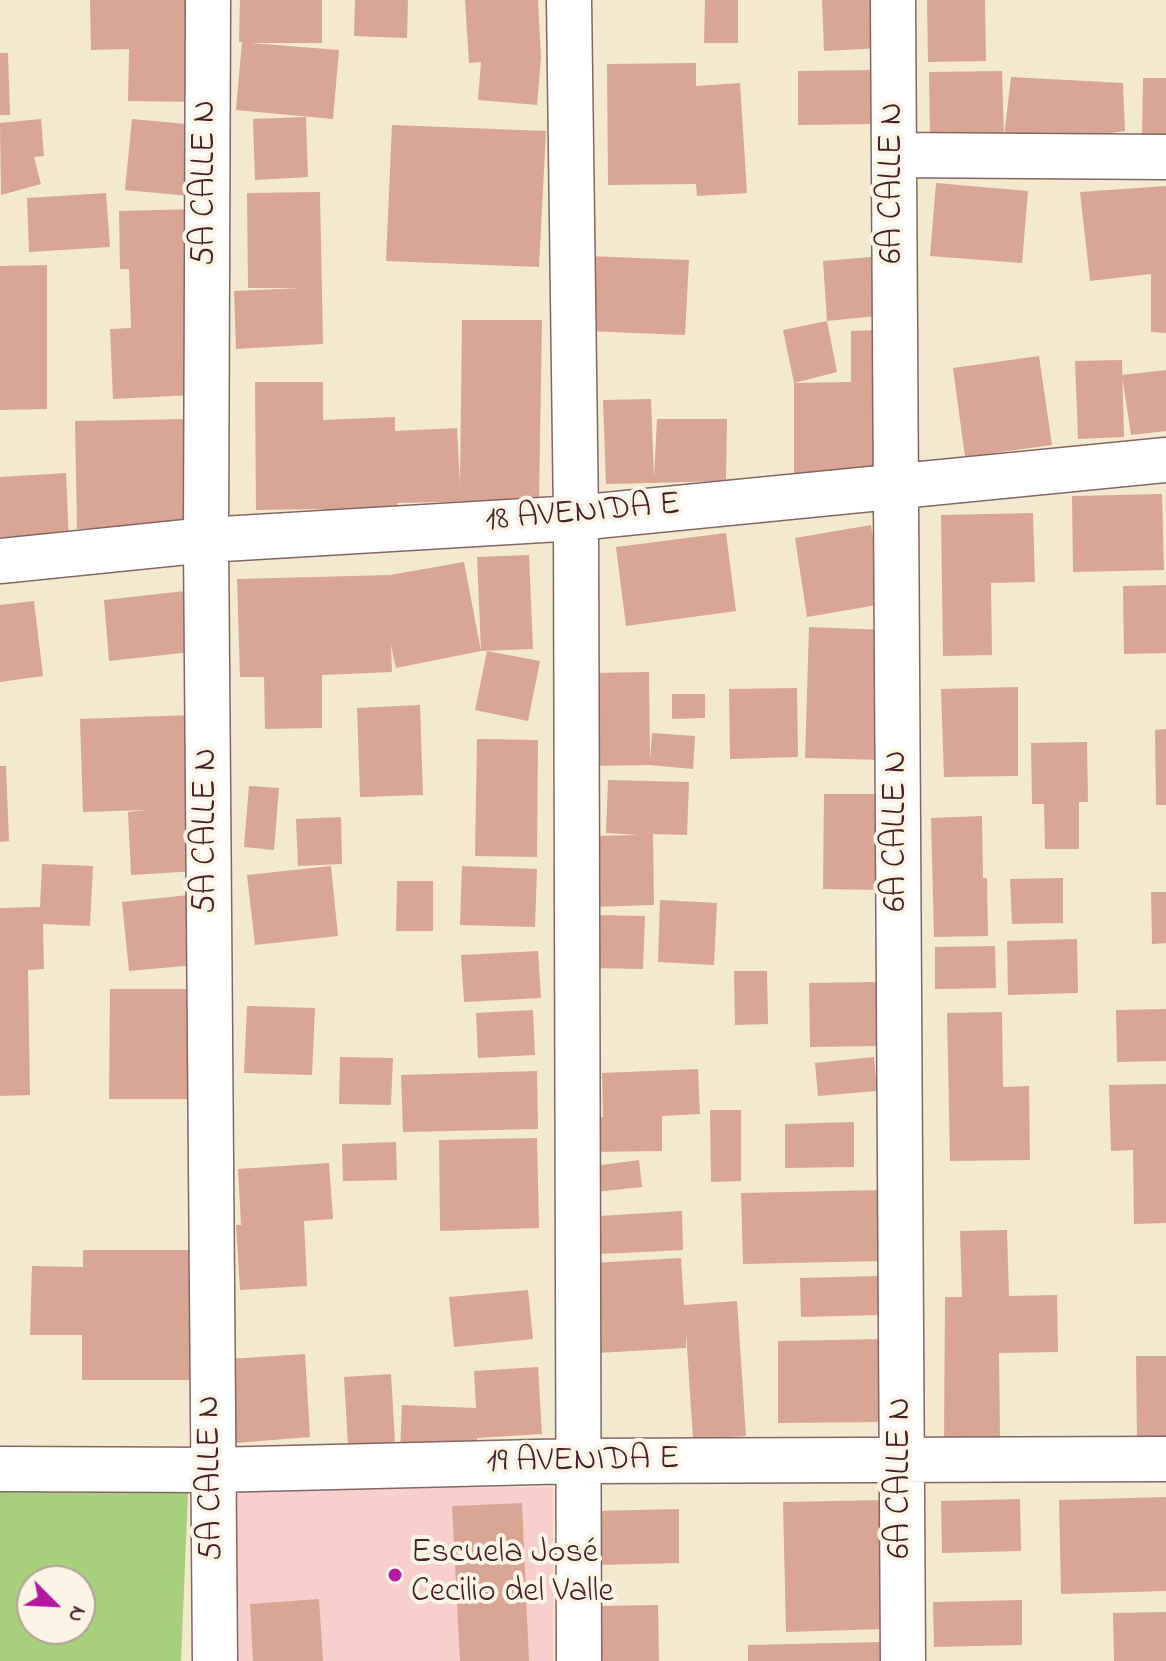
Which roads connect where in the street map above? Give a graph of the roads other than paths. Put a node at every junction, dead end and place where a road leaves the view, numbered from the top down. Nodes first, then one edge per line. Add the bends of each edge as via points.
1 (208, 0) edge
2 (569, 0) edge
3 (893, 0) edge
4 (894, 155) junction
5 (1166, 157) edge
6 (1166, 460) edge
7 (896, 485) junction
8 (576, 518) junction
9 (206, 540) junction
10 (0, 561) edge
11 (1166, 1459) edge
12 (578, 1461) junction
13 (901, 1461) junction
14 (0, 1469) edge
15 (212, 1470) junction
16 (215, 1661) edge
17 (579, 1661) edge
18 (903, 1661) edge

1 - 9 street, 5A CALLE N
2 - 8 street
3 - 4 street, 6A CALLE N
4 - 5 street
4 - 7 street, 6A CALLE N
6 - 7 street, 18 AVENIDA E
7 - 8 street, 18 AVENIDA E
7 - 13 street, 6A CALLE N
8 - 9 street, 18 AVENIDA E
8 - 12 street
9 - 10 street, 18 AVENIDA E
9 - 15 street, 5A CALLE N
11 - 13 street, 19 AVENIDA E
12 - 13 street, 19 AVENIDA E
12 - 15 street, 19 AVENIDA E
12 - 17 street
13 - 18 street, 6A CALLE N
14 - 15 street, 19 AVENIDA E
15 - 16 street, 5A CALLE N

